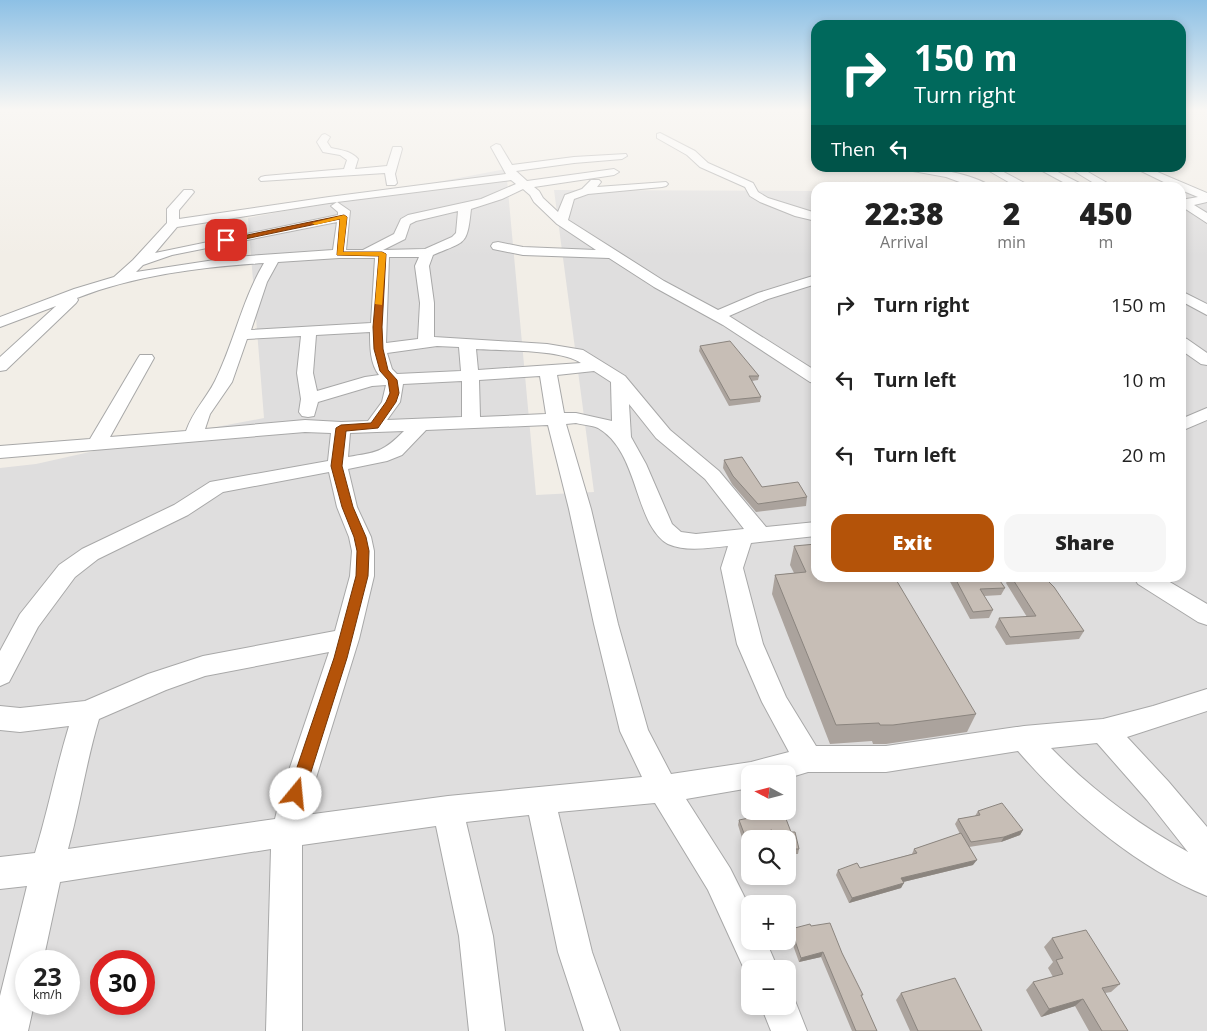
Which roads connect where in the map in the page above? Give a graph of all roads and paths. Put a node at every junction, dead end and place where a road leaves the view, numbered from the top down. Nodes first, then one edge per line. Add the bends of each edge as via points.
1 (354, 159) edge
2 (394, 159) edge
3 (504, 159) edge
4 (589, 159) edge
5 (596, 159) edge
6 (698, 159) edge
7 (391, 169) junction
8 (614, 172) junction
9 (936, 172) edge
10 (997, 172) edge
11 (1050, 172) edge
12 (1081, 172) edge
13 (1149, 172) edge
14 (601, 174) junction
15 (349, 175) junction
16 (515, 177) junction
17 (265, 179) dead end
18 (971, 182) edge
19 (1017, 182) edge
20 (1071, 182) edge
21 (1100, 182) edge
22 (1171, 182) edge
23 (662, 184) dead end
24 (637, 187) junction
25 (1186, 189) edge
26 (586, 191) junction
27 (188, 192) dead end
28 (394, 192) junction
29 (354, 197) junction
30 (1207, 198) edge
31 (329, 200) junction
32 (1186, 202) edge
33 (465, 205) junction
34 (1186, 206) edge
35 (811, 216) edge
36 (344, 217) junction
37 (1207, 219) edge
38 (561, 222) junction
39 (173, 224) junction
40 (498, 246) dead end
41 (366, 253) junction
42 (427, 253) junction
43 (339, 254) junction
44 (382, 254) junction
45 (610, 254) junction
46 (273, 259) junction
47 (138, 263) junction
48 (119, 280) junction
49 (811, 281) edge
50 (79, 292) junction
51 (1186, 298) edge
52 (1207, 310) edge
53 (717, 316) junction
54 (0, 322) edge
55 (378, 327) junction
56 (309, 331) junction
57 (242, 335) junction
58 (426, 342) junction
59 (467, 344) junction
60 (1186, 346) edge
61 (378, 349) junction
62 (1205, 356) edge
63 (146, 358) dead end
64 (0, 366) edge
65 (595, 366) junction
66 (548, 371) junction
67 (811, 375) edge
68 (470, 376) junction
69 (393, 380) junction
70 (619, 380) junction
71 (310, 399) junction
72 (1207, 413) edge
73 (556, 421) junction
74 (471, 424) junction
75 (1186, 424) edge
76 (305, 426) junction
77 (374, 426) junction
78 (419, 426) junction
79 (341, 428) junction
80 (193, 436) junction
81 (622, 437) junction
82 (96, 445) junction
83 (0, 452) edge
84 (337, 466) junction
85 (811, 530) edge
86 (751, 536) junction
87 (696, 542) junction
88 (732, 568) junction
89 (1152, 582) edge
90 (1207, 616) edge
91 (346, 639) junction
92 (9, 641) edge
93 (0, 675) edge
94 (1207, 700) edge
95 (88, 712) junction
96 (0, 718) edge
97 (1103, 731) junction
98 (1024, 738) junction
99 (808, 759) junction
100 (786, 765) edge
101 (741, 776) edge
102 (663, 789) junction
103 (541, 802) junction
104 (448, 810) junction
105 (287, 833) junction
106 (1207, 853) edge
107 (47, 868) junction
108 (0, 873) edge
109 (1207, 880) edge
110 (757, 960) edge
111 (782, 1015) edge
112 (10, 1031) edge
113 (284, 1031) edge
114 (487, 1031) edge
115 (602, 1031) edge
116 (788, 1031) edge

1 - 15 street
2 - 7 street
3 - 16 street
4 - 16 street
5 - 8 street
6 - 35 street via 704,165 744,181 754,194 764,200
7 - 15 street
7 - 28 street
8 - 14 street
8 - 24 street
9 - 18 street
10 - 19 street
11 - 20 street
12 - 21 street
13 - 22 street
14 - 16 street
14 - 26 street
15 - 17 street
15 - 29 street
16 - 28 street
16 - 33 street via 498,197
16 - 38 street via 535,193
23 - 24 street
24 - 26 street
25 - 30 street
26 - 38 street via 569,197
27 - 39 street via 173,209
28 - 29 street
29 - 31 street
30 - 32 street
31 - 36 street via 344,211
31 - 39 street
33 - 41 street via 407,220 400,236
33 - 42 street via 462,234 458,240
34 - 37 street
36 - 43 street
36 - 47 street via 169,252
38 - 45 street
39 - 47 street
40 - 45 street via 523,251
41 - 43 street
41 - 44 street
42 - 44 street
42 - 58 street via 422,266 427,303
43 - 46 street
44 - 55 street
45 - 53 street
46 - 48 street via 195,266
46 - 57 street via 260,282
47 - 48 street
48 - 50 street
49 - 53 street via 763,296
50 - 54 street
50 - 64 street
51 - 52 street
53 - 67 street
55 - 56 street
55 - 61 street
56 - 57 street
56 - 71 street via 304,373
57 - 80 street via 223,382 201,414
58 - 59 street
58 - 61 street
59 - 65 street via 570,351
59 - 68 street
60 - 62 street
61 - 69 street via 384,371
63 - 82 street
65 - 66 street
65 - 70 street
66 - 68 street
66 - 73 street
68 - 69 street
68 - 74 street
69 - 71 street via 371,381
69 - 77 street via 395,387 391,402
70 - 81 street
70 - 86 street via 663,434 712,475
71 - 76 street
72 - 75 street
73 - 74 street
73 - 81 street via 593,420
73 - 102 street via 634,732
74 - 78 street
76 - 79 street
76 - 80 street
77 - 78 street
77 - 79 street
78 - 84 street via 395,451
79 - 84 street
80 - 82 street
81 - 87 street via 664,529 674,538
82 - 83 street
84 - 91 street via 363,551 362,576
84 - 92 street via 217,487 181,510 90,554 67,571 29,621
85 - 86 street
86 - 87 street
86 - 88 street
87 - 88 street
88 - 99 street via 750,644 775,702
89 - 90 street
91 - 95 street via 203,666
91 - 105 street via 296,794
92 - 93 street
94 - 97 street
95 - 96 street via 20,720
95 - 107 street via 74,755 64,808
97 - 98 street
97 - 106 street via 1154,785
98 - 99 street via 886,759
98 - 109 street via 1080,796 1129,834
99 - 100 street
101 - 102 street
102 - 103 street
102 - 110 street via 719,880
103 - 104 street
103 - 115 street via 575,952
104 - 105 street
104 - 114 street via 476,936
105 - 107 street
105 - 113 street
107 - 108 street
107 - 112 street
111 - 116 street

